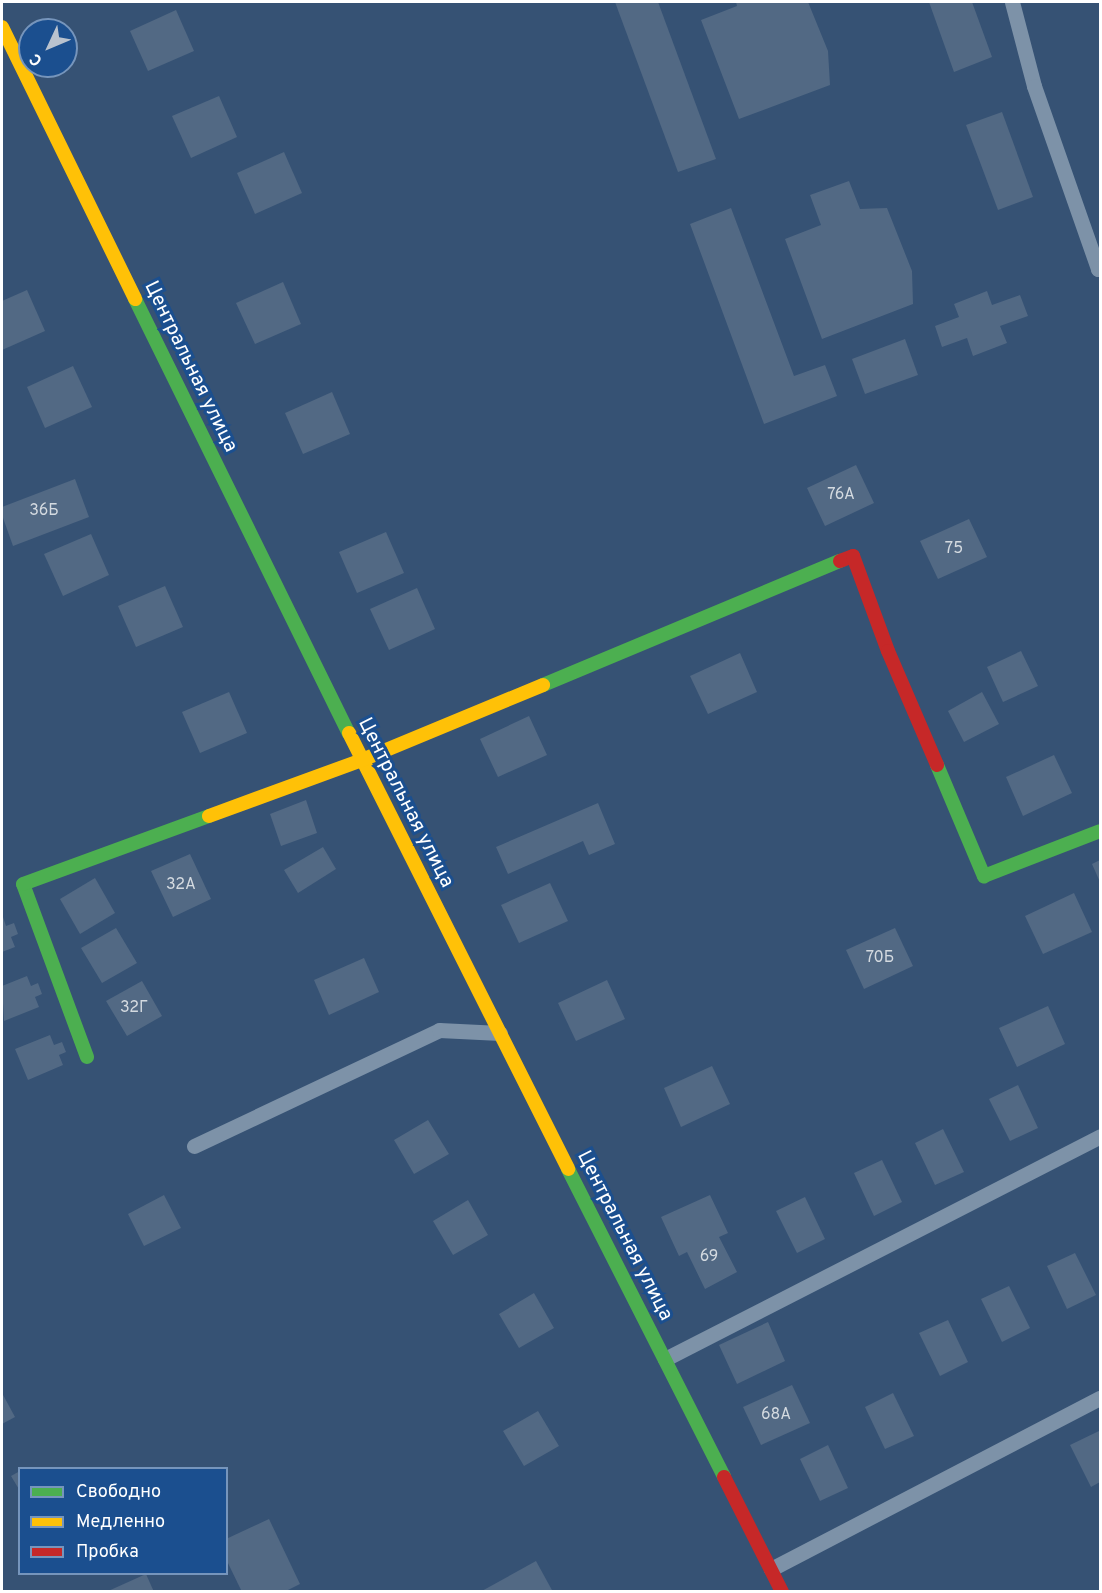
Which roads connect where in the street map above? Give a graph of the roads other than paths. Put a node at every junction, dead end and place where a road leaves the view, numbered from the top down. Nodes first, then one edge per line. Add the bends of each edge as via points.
1 (1012, 2) edge
2 (2, 27) edge
3 (1101, 268) edge
4 (362, 760) junction
5 (1101, 831) edge
6 (500, 1033) junction
7 (87, 1057) dead end
8 (1101, 1136) edge
9 (194, 1146) dead end
10 (665, 1359) junction
11 (1101, 1398) edge
12 (771, 1569) junction
13 (782, 1592) edge

1 - 3 lane via 1034,86 1098,269
2 - 4 street, Центральная улица
4 - 5 street via 853,556 888,651 984,876
4 - 6 street, Центральная улица
4 - 7 street via 23,884
6 - 9 lane via 439,1030
6 - 10 street, Центральная улица
8 - 10 lane
10 - 12 street, Центральная улица
11 - 12 lane
12 - 13 street, Центральная улица

